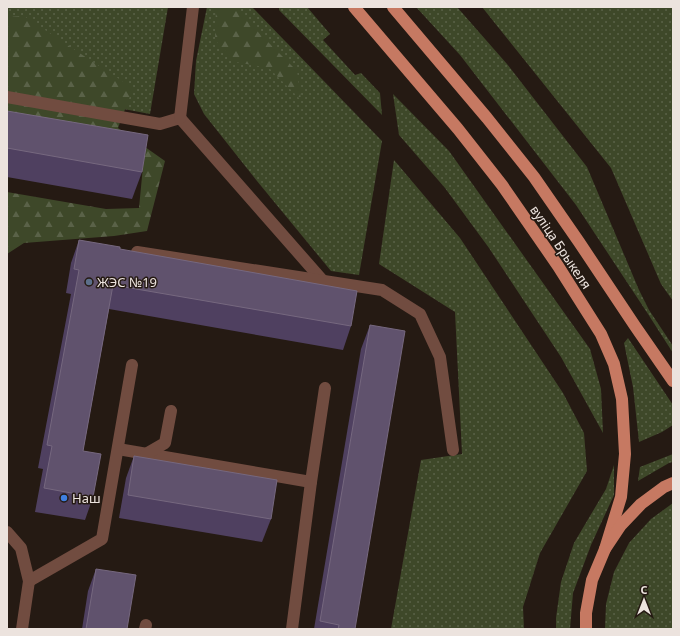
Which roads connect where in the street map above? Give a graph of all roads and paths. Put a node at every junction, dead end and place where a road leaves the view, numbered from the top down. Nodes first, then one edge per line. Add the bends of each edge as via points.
1 (193, 7) edge
2 (354, 7) edge
3 (393, 7) edge
4 (7, 97) edge
5 (180, 118) junction
6 (137, 252) edge
7 (323, 281) junction
8 (132, 365) dead end
9 (673, 382) edge
10 (324, 388) dead end
11 (171, 411) dead end
12 (118, 449) junction
13 (453, 450) dead end
14 (146, 454) junction
15 (311, 482) junction
16 (673, 483) edge
17 (7, 532) edge
18 (605, 549) junction
19 (30, 581) junction
20 (22, 629) edge
21 (292, 629) edge
22 (586, 629) edge

1 - 5 lane
2 - 18 main road, вуліца Брыкеля via 458,129 502,186 558,266 601,334 614,364 622,399 625,442 621,497
3 - 9 main road, вуліца Брыкеля via 534,177
4 - 5 lane via 160,124
5 - 7 lane
6 - 7 lane
7 - 13 lane via 382,290 420,314 440,357
8 - 12 lane
10 - 15 lane
11 - 14 lane via 165,443
12 - 14 lane
12 - 19 lane via 102,539
14 - 15 lane
15 - 21 lane
16 - 18 main road via 641,504 621,525
17 - 19 lane via 21,548
18 - 22 main road via 592,580
19 - 20 lane

